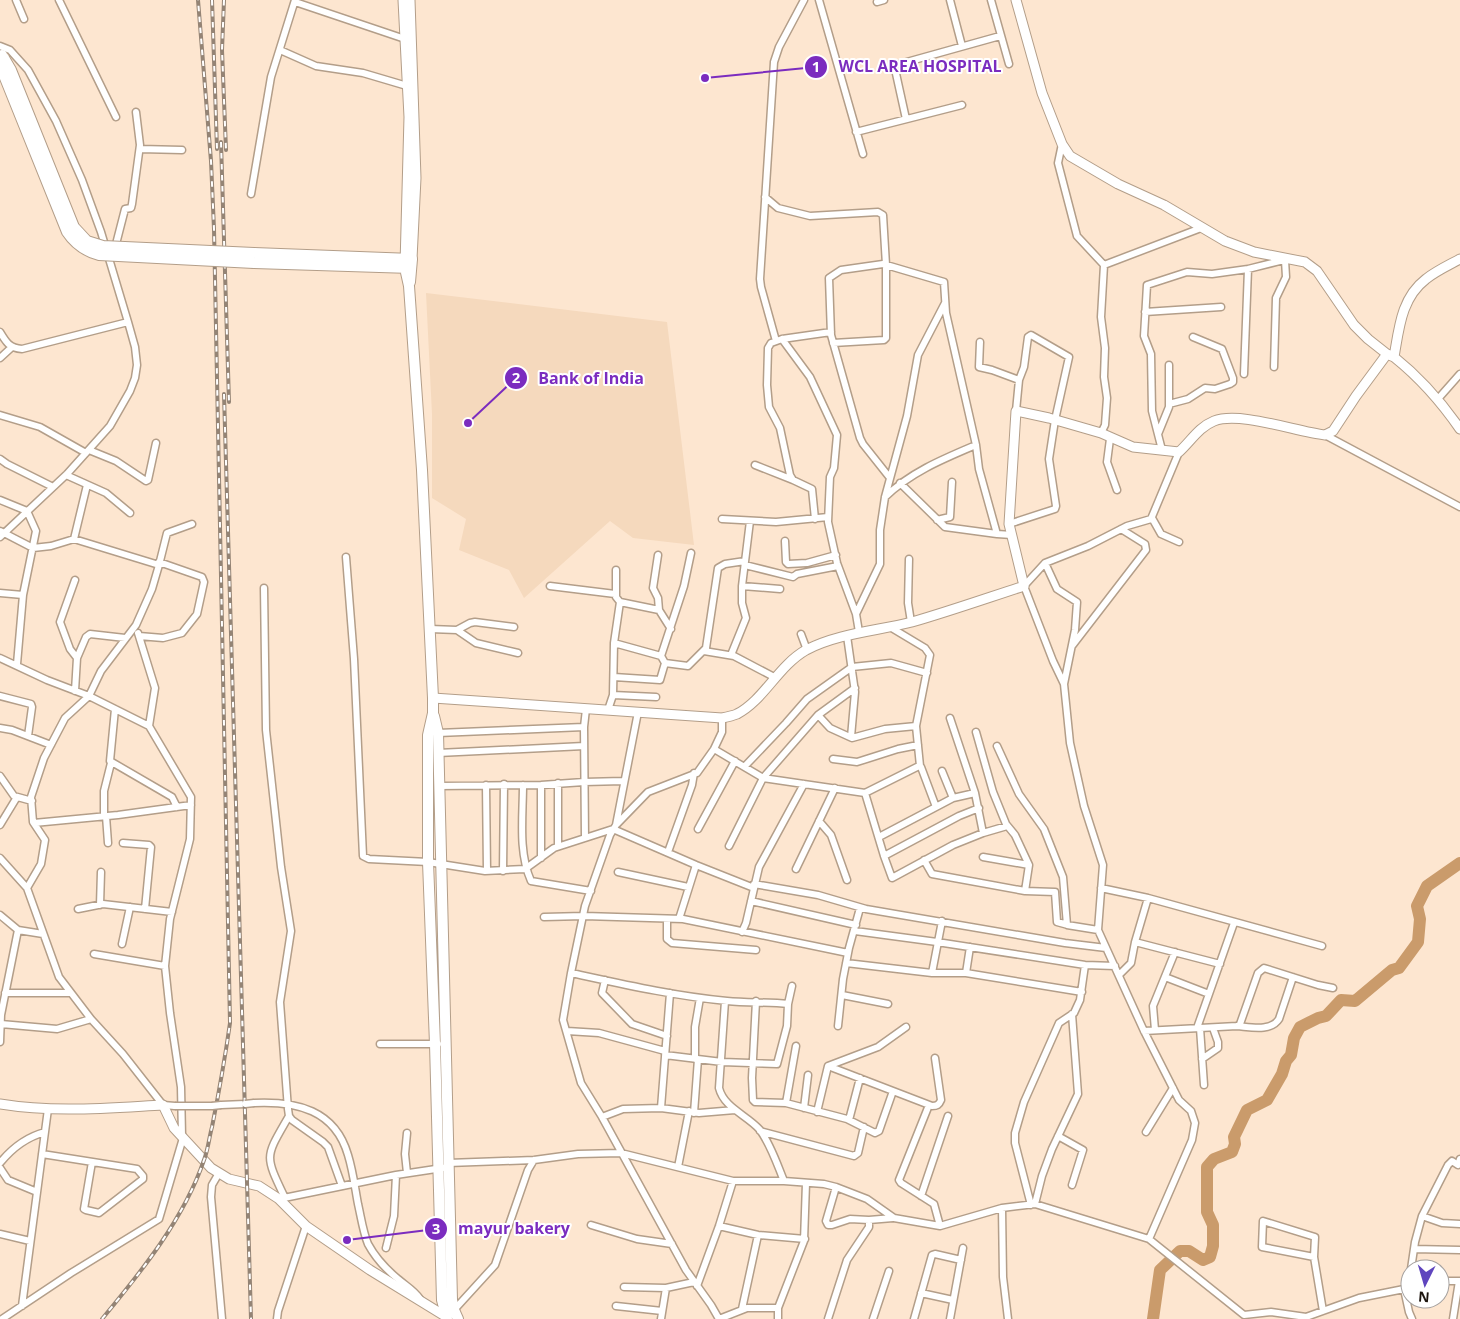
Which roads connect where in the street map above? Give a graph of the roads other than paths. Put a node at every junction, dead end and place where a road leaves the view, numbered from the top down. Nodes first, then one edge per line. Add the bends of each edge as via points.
1 (16, 0) edge
2 (59, 0) edge
3 (403, 0) edge
4 (410, 0) edge
5 (804, 0) edge
6 (818, 0) edge
7 (950, 0) edge
8 (991, 0) edge
9 (1016, 0) edge
10 (295, 1) edge
11 (24, 19) dead end
12 (1000, 36) junction
13 (405, 39) junction
14 (962, 46) junction
15 (1, 50) edge
16 (280, 50) junction
17 (1009, 64) dead end
18 (407, 86) junction
19 (962, 105) dead end
20 (136, 112) dead end
21 (116, 117) dead end
22 (906, 119) junction
23 (856, 132) junction
24 (1062, 144) junction
25 (140, 149) junction
26 (182, 150) dead end
27 (863, 154) dead end
28 (251, 194) dead end
29 (765, 197) junction
30 (1201, 228) junction
31 (1460, 259) edge
32 (1287, 260) junction
33 (408, 263) junction
34 (886, 265) junction
35 (1104, 265) junction
36 (110, 266) junction
37 (1248, 269) junction
38 (945, 302) junction
39 (1221, 307) dead end
40 (1145, 312) junction
41 (128, 322) junction
42 (0, 332) edge
43 (831, 332) junction
44 (1193, 337) dead end
45 (779, 340) junction
46 (833, 342) junction
47 (980, 342) dead end
48 (12, 347) junction
49 (1391, 356) junction
50 (0, 358) edge
51 (1169, 365) dead end
52 (1274, 367) dead end
53 (1244, 374) dead end
54 (1460, 374) edge
55 (1019, 380) junction
56 (1437, 400) junction
57 (1169, 404) junction
58 (1016, 411) junction
59 (0, 415) edge
60 (1055, 420) junction
61 (1460, 429) edge
62 (1101, 433) junction
63 (1158, 434) junction
64 (1325, 435) junction
65 (1110, 438) junction
66 (156, 443) dead end
67 (976, 445) junction
68 (1162, 450) junction
69 (87, 452) junction
70 (1179, 452) junction
71 (0, 458) edge
72 (755, 465) dead end
73 (66, 475) junction
74 (890, 478) junction
75 (793, 480) junction
76 (952, 482) dead end
77 (900, 483) junction
78 (87, 485) junction
79 (53, 488) junction
80 (1117, 490) dead end
81 (885, 497) junction
82 (0, 500) edge
83 (1460, 507) edge
84 (27, 511) junction
85 (130, 513) dead end
86 (1152, 518) junction
87 (722, 519) dead end
88 (815, 519) junction
89 (828, 519) junction
90 (937, 520) junction
91 (750, 521) junction
92 (192, 524) dead end
93 (1009, 524) junction
94 (1121, 529) junction
95 (1, 534) edge
96 (997, 534) junction
97 (1012, 535) junction
98 (74, 539) junction
99 (785, 542) dead end
100 (1179, 542) dead end
101 (33, 548) junction
102 (690, 552) dead end
103 (658, 555) dead end
104 (836, 555) junction
105 (346, 557) dead end
106 (909, 559) dead end
107 (745, 562) junction
108 (1045, 562) junction
109 (159, 564) junction
110 (838, 566) junction
111 (616, 570) dead end
112 (75, 580) dead end
113 (550, 586) dead end
114 (742, 586) junction
115 (1024, 586) junction
116 (264, 588) dead end
117 (780, 589) dead end
118 (0, 593) edge
119 (616, 594) junction
120 (23, 595) junction
121 (620, 602) junction
122 (659, 610) junction
123 (856, 614) junction
124 (911, 622) junction
125 (136, 625) junction
126 (889, 626) junction
127 (514, 627) dead end
128 (430, 629) junction
129 (671, 629) junction
130 (457, 630) junction
131 (859, 632) junction
132 (801, 634) dead end
133 (139, 636) junction
134 (847, 636) junction
135 (125, 638) junction
136 (614, 643) junction
137 (1072, 646) junction
138 (807, 650) junction
139 (704, 651) junction
140 (518, 653) dead end
141 (731, 655) junction
142 (661, 656) junction
143 (0, 658) edge
144 (77, 658) junction
145 (665, 663) junction
146 (17, 664) junction
147 (852, 666) junction
148 (927, 673) junction
149 (614, 677) junction
150 (774, 677) junction
151 (1064, 684) junction
152 (855, 688) junction
153 (75, 690) junction
154 (613, 695) junction
155 (0, 696) edge
156 (88, 696) junction
157 (656, 697) dead end
158 (433, 698) junction
159 (115, 709) junction
160 (586, 709) junction
161 (608, 710) junction
162 (638, 712) junction
163 (433, 713) junction
164 (818, 714) junction
165 (722, 718) junction
166 (950, 718) dead end
167 (149, 726) junction
168 (916, 726) junction
169 (584, 727) junction
170 (0, 728) edge
171 (976, 732) dead end
172 (438, 733) junction
173 (28, 736) junction
174 (851, 737) junction
175 (51, 745) junction
176 (584, 746) junction
177 (918, 746) junction
178 (997, 746) dead end
179 (714, 749) junction
180 (438, 753) junction
181 (832, 759) dead end
182 (735, 761) junction
183 (111, 763) junction
184 (744, 766) junction
185 (920, 766) junction
186 (942, 771) dead end
187 (694, 773) junction
188 (0, 776) edge
189 (763, 778) junction
190 (584, 782) junction
191 (623, 782) junction
192 (558, 783) junction
193 (504, 784) junction
194 (804, 784) junction
195 (486, 785) junction
196 (523, 785) junction
197 (541, 785) junction
198 (438, 786) junction
199 (835, 788) junction
200 (975, 792) junction
201 (865, 793) junction
202 (17, 797) junction
203 (953, 798) junction
204 (32, 801) junction
205 (191, 805) junction
206 (177, 807) junction
207 (936, 807) junction
208 (979, 808) junction
209 (105, 816) junction
210 (820, 821) junction
211 (34, 823) junction
212 (0, 825) edge
213 (1007, 826) junction
214 (615, 827) junction
215 (698, 829) dead end
216 (983, 832) junction
217 (879, 837) junction
218 (584, 838) junction
219 (108, 843) dead end
220 (123, 843) dead end
221 (558, 846) junction
222 (729, 846) dead end
223 (668, 852) junction
224 (884, 856) junction
225 (983, 857) dead end
226 (0, 858) edge
227 (540, 858) junction
228 (924, 860) junction
229 (428, 862) junction
230 (441, 864) junction
231 (696, 865) junction
232 (1029, 865) junction
233 (525, 869) junction
234 (796, 869) dead end
235 (487, 871) junction
236 (503, 871) junction
237 (101, 872) dead end
238 (618, 872) dead end
239 (847, 880) dead end
240 (754, 886) junction
241 (688, 887) junction
242 (27, 888) junction
243 (1101, 888) junction
244 (591, 891) junction
245 (1025, 891) junction
246 (1148, 898) junction
247 (751, 901) junction
248 (100, 904) junction
249 (130, 907) junction
250 (860, 908) junction
251 (78, 909) dead end
252 (145, 909) junction
253 (172, 912) junction
254 (0, 915) edge
255 (584, 916) junction
256 (544, 917) dead end
257 (667, 918) junction
258 (679, 919) junction
259 (942, 922) junction
260 (1234, 923) junction
261 (1068, 925) junction
262 (856, 928) junction
263 (18, 930) junction
264 (1098, 930) junction
265 (742, 932) junction
266 (43, 934) junction
267 (937, 942) junction
268 (1135, 942) junction
269 (122, 944) dead end
270 (1322, 946) dead end
271 (970, 947) junction
272 (1106, 948) junction
273 (756, 950) dead end
274 (1175, 952) junction
275 (848, 953) junction
276 (94, 954) dead end
277 (846, 963) junction
278 (1220, 964) junction
279 (1086, 965) junction
280 (165, 966) junction
281 (1115, 966) junction
282 (571, 973) junction
283 (932, 973) junction
284 (966, 973) junction
285 (1119, 975) junction
286 (1165, 977) junction
287 (1293, 977) junction
288 (604, 980) junction
289 (792, 986) dead end
290 (1333, 988) dead end
291 (1082, 992) junction
292 (5, 993) junction
293 (71, 993) junction
294 (670, 993) junction
295 (1209, 994) junction
296 (842, 995) junction
297 (700, 998) junction
298 (725, 1001) junction
299 (756, 1001) junction
300 (788, 1004) junction
301 (888, 1004) dead end
302 (1072, 1014) junction
303 (91, 1019) junction
304 (2, 1024) junction
305 (838, 1026) dead end
306 (1237, 1026) junction
307 (906, 1027) dead end
308 (1198, 1028) junction
309 (1213, 1028) junction
310 (1154, 1030) junction
311 (1144, 1031) junction
312 (567, 1032) junction
313 (667, 1036) junction
314 (0, 1042) edge
315 (446, 1043) junction
316 (380, 1044) dead end
317 (435, 1044) junction
318 (796, 1046) dead end
319 (665, 1053) junction
320 (935, 1058) dead end
321 (697, 1059) junction
322 (1202, 1059) junction
323 (722, 1062) junction
324 (752, 1062) junction
325 (828, 1066) junction
326 (808, 1075) dead end
327 (860, 1078) junction
328 (1204, 1085) dead end
329 (1173, 1088) junction
330 (893, 1091) junction
331 (786, 1103) junction
332 (0, 1104) edge
333 (287, 1104) junction
334 (163, 1105) junction
335 (929, 1105) junction
336 (48, 1108) junction
337 (661, 1108) junction
338 (804, 1108) junction
339 (734, 1110) junction
340 (691, 1112) junction
341 (817, 1112) junction
342 (289, 1116) junction
343 (948, 1116) dead end
344 (602, 1118) junction
345 (849, 1120) junction
346 (864, 1127) junction
347 (760, 1131) junction
348 (45, 1132) junction
349 (1146, 1132) dead end
350 (407, 1133) dead end
351 (1058, 1136) junction
352 (183, 1137) junction
353 (621, 1153) junction
354 (42, 1154) junction
355 (534, 1160) junction
356 (92, 1162) junction
357 (0, 1164) edge
358 (1459, 1164) edge
359 (445, 1166) junction
360 (678, 1167) junction
361 (0, 1169) edge
362 (219, 1173) junction
363 (407, 1173) junction
364 (396, 1175) junction
365 (733, 1181) junction
366 (784, 1181) junction
367 (806, 1183) junction
368 (354, 1184) junction
369 (1072, 1185) dead end
370 (342, 1186) junction
371 (836, 1187) junction
372 (37, 1192) junction
373 (921, 1196) junction
374 (282, 1198) junction
375 (1033, 1205) junction
376 (1002, 1208) junction
377 (1422, 1216) junction
378 (894, 1218) junction
379 (869, 1220) junction
380 (1460, 1224) edge
381 (591, 1225) dead end
382 (306, 1226) junction
383 (719, 1226) junction
384 (940, 1226) junction
385 (0, 1234) edge
386 (758, 1236) junction
387 (804, 1239) junction
388 (1149, 1239) junction
389 (30, 1241) junction
390 (672, 1244) junction
391 (386, 1248) dead end
392 (963, 1248) dead end
393 (1414, 1249) junction
394 (1460, 1250) edge
395 (1314, 1257) junction
396 (1412, 1259) edge
397 (961, 1260) junction
398 (889, 1271) dead end
399 (1460, 1281) edge
400 (696, 1284) junction
401 (624, 1287) dead end
402 (666, 1288) junction
403 (1400, 1288) edge
404 (921, 1292) junction
405 (954, 1300) junction
406 (422, 1302) junction
407 (22, 1306) junction
408 (616, 1306) dead end
409 (778, 1308) junction
410 (742, 1309) junction
411 (662, 1311) junction
412 (1323, 1311) junction
413 (451, 1316) edge
414 (1271, 1316) edge
415 (10, 1317) edge
416 (1309, 1318) edge
417 (2, 1319) edge
418 (222, 1319) edge
419 (277, 1319) edge
420 (661, 1319) edge
421 (719, 1319) edge
422 (778, 1319) edge
423 (828, 1319) edge
424 (873, 1319) edge
425 (914, 1319) edge
426 (950, 1319) edge
427 (1008, 1319) edge
428 (1453, 1319) edge

1 - 11 street
2 - 21 street
3 - 13 main road
4 - 33 main road via 416,178
5 - 29 street via 774,62
6 - 23 street
7 - 14 street
8 - 12 street
9 - 24 main road via 1042,93
10 - 13 street
10 - 16 street
12 - 14 street
12 - 17 street
13 - 18 main road
14 - 22 street via 895,66
15 - 33 main road, bridge via 74,227 87,241 103,246 254,258
15 - 36 street via 10,50 28,70 56,121 82,180
16 - 18 street via 316,66 363,73
16 - 28 street via 270,81
18 - 33 main road
19 - 22 street
20 - 25 street
22 - 23 street
23 - 27 street
24 - 30 main road via 1079,162 1164,205
24 - 35 street via 1058,163 1076,236
25 - 26 street
25 - 36 street via 131,208 125,209
29 - 34 street via 778,208 810,216 881,213 884,218
29 - 45 street via 760,284
30 - 32 main road via 1241,248
30 - 35 street
31 - 49 main road via 1426,279 1413,291 1399,322
32 - 37 street
32 - 49 main road via 1305,262 1317,271 1354,325
32 - 52 street via 1287,274 1276,298
33 - 128 main road
34 - 38 street via 944,282
34 - 43 street via 841,270 829,278
34 - 46 street via 885,340
35 - 62 street via 1101,317 1107,398 1105,425
36 - 41 street
37 - 40 street via 1212,274 1187,272 1148,284
37 - 53 street
38 - 67 street
38 - 74 street via 918,355 908,416
39 - 40 street
40 - 63 street via 1144,339 1151,355 1152,411
41 - 48 street via 22,349
41 - 69 street via 135,347 135,378 110,426
42 - 48 street
43 - 45 street
43 - 46 street
44 - 57 street via 1222,350 1233,382 1214,389 1205,388 1188,399
45 - 75 street via 770,343 768,348 769,407 780,428
45 - 89 street via 810,377 837,434
46 - 74 street via 861,441
47 - 55 street via 979,367
48 - 50 street
49 - 56 main road via 1403,364
49 - 64 main road via 1356,396 1333,431
51 - 57 street
54 - 56 street
55 - 58 street
55 - 60 street via 1030,335 1069,357
56 - 61 main road
57 - 63 street
58 - 60 main road
58 - 93 main road
59 - 69 street via 37,425
60 - 62 main road
60 - 93 street via 1049,458 1056,508
62 - 65 main road
63 - 68 street
64 - 70 main road via 1226,418 1213,421 1196,433
64 - 83 street
65 - 68 main road via 1133,447
65 - 80 street via 1107,462
66 - 69 street via 146,481 116,461
67 - 77 street via 928,466
67 - 96 street via 979,470
68 - 70 main road
69 - 73 street
70 - 86 street
71 - 79 street
72 - 75 street
73 - 78 street
73 - 79 street
74 - 81 street
75 - 88 street via 813,491
76 - 90 street via 950,517
77 - 81 street
77 - 90 street
78 - 85 street via 109,495
78 - 98 street
79 - 84 street
81 - 123 street via 880,564
82 - 84 street
84 - 95 street
84 - 101 street via 36,530
86 - 94 street
86 - 100 street via 1161,534
87 - 91 street
88 - 89 street
88 - 91 street
89 - 104 street
90 - 96 street via 945,527
91 - 107 street
92 - 109 street via 167,533
93 - 97 main road
94 - 108 street
94 - 137 street via 1145,544 1146,550
95 - 101 street
96 - 97 street
97 - 115 main road
98 - 101 street
98 - 109 street
99 - 104 street via 788,564 807,563
101 - 120 street
102 - 129 street
103 - 122 street via 653,588
104 - 110 street
105 - 229 street via 354,659 362,854 369,859
106 - 124 street
107 - 110 street via 793,577
107 - 114 street
107 - 139 street via 718,568
108 - 115 street
108 - 137 street via 1057,589 1077,602
109 - 125 street
109 - 133 street via 202,577 204,582 197,614 180,634 160,638
110 - 123 street
111 - 119 street
112 - 144 street via 60,622
113 - 119 street
114 - 117 street
114 - 141 street via 746,618
115 - 124 main road
115 - 151 street
116 - 333 street via 266,730 291,931 280,1002
118 - 120 street
119 - 121 street
120 - 146 street
121 - 122 street
121 - 136 street
122 - 129 street
123 - 131 street
124 - 126 main road
125 - 133 street
125 - 135 street
126 - 131 main road
126 - 148 street via 928,651
127 - 130 street via 475,622
128 - 130 street
128 - 158 main road
129 - 142 street
130 - 140 street via 476,642
131 - 134 main road
132 - 138 street
133 - 167 street via 155,688
134 - 138 main road
134 - 147 street
135 - 144 street via 90,634
135 - 156 street
136 - 142 street
136 - 149 street
137 - 151 street
138 - 150 main road via 793,658
139 - 141 street
139 - 145 street via 688,666
141 - 150 street
142 - 145 street
143 - 146 street
144 - 153 street
145 - 149 street via 660,680
146 - 153 street
147 - 148 street via 891,663
147 - 152 street
147 - 184 street via 807,699
148 - 168 street
149 - 154 street
150 - 165 main road via 754,700 737,713
151 - 243 street via 1070,743 1084,806 1103,865
152 - 164 street
152 - 174 street
153 - 156 street
154 - 157 street
154 - 161 street
155 - 173 street via 31,704
156 - 159 street
156 - 175 street via 65,718
158 - 160 main road
158 - 163 main road
159 - 167 street
159 - 183 street
160 - 161 main road
160 - 169 street
161 - 162 main road
162 - 165 main road
162 - 191 street
163 - 172 main road
163 - 229 main road via 428,734
164 - 174 street via 830,728
164 - 189 street
165 - 179 street via 722,732
166 - 200 street
167 - 205 street via 190,794
168 - 174 street
168 - 177 street
169 - 172 street
169 - 176 street
170 - 173 street
171 - 213 street via 993,792
172 - 180 main road
173 - 175 street
175 - 204 street
176 - 180 street
176 - 190 street
177 - 181 street via 857,762
177 - 185 street
178 - 261 street via 1018,792 1044,829 1063,877
179 - 182 street
179 - 187 street
180 - 198 main road
182 - 184 street
182 - 215 street
183 - 206 street via 172,797
183 - 209 street via 104,791
184 - 189 street
185 - 201 street
185 - 207 street
186 - 203 street
187 - 214 street via 648,792
187 - 223 street
188 - 202 street
189 - 194 street
189 - 222 street
190 - 191 street
190 - 192 street
190 - 218 street
191 - 214 street
192 - 197 street
192 - 221 street
193 - 195 street
193 - 196 street
193 - 236 street
194 - 199 street
194 - 240 street via 759,867
195 - 198 street
195 - 235 street
196 - 197 street
196 - 233 street
197 - 227 street
198 - 230 main road
199 - 201 street
199 - 210 street
200 - 203 street
200 - 208 street
201 - 217 street
202 - 204 street
202 - 212 street
203 - 207 street
204 - 211 street
205 - 206 street
205 - 253 street via 190,839
206 - 209 street
207 - 217 street
208 - 216 street
208 - 224 street
209 - 211 street
209 - 219 street
210 - 234 street
210 - 239 street via 831,835
211 - 242 street via 45,840 41,864
213 - 216 street
213 - 232 street via 1015,835
214 - 218 street
214 - 223 street
214 - 244 street
216 - 228 street
217 - 224 street
218 - 221 street
220 - 252 street via 152,847
221 - 227 street
223 - 231 street
224 - 228 street via 892,878
225 - 232 street
226 - 242 street
227 - 233 street
228 - 245 street via 932,874
229 - 230 street
229 - 317 main road
230 - 235 street
230 - 315 main road
231 - 240 street
231 - 241 street
232 - 245 street
233 - 236 street
233 - 244 street via 532,883
235 - 236 street
237 - 248 street
238 - 241 street
240 - 247 street
240 - 250 street via 818,895
241 - 258 street
242 - 266 street
243 - 246 street
243 - 264 street
244 - 255 street
245 - 261 street via 1054,892 1057,922
246 - 260 street
246 - 268 street
247 - 262 street
247 - 265 street
248 - 249 street
248 - 251 street
249 - 252 street
249 - 269 street
250 - 259 street
250 - 262 street
252 - 253 street
253 - 280 street
254 - 263 street
255 - 256 street
255 - 257 street
255 - 282 street
257 - 258 street
257 - 273 street via 667,938 672,943
258 - 265 street
259 - 267 street
259 - 272 street
260 - 270 street
260 - 278 street
261 - 264 street
262 - 267 street
262 - 275 street
263 - 266 street
263 - 292 street
264 - 272 street
265 - 275 street
266 - 293 street via 59,977
267 - 271 street
267 - 283 street
268 - 274 street
268 - 285 street via 1130,965
271 - 279 street
271 - 284 street
272 - 281 street
274 - 278 street
274 - 286 street
275 - 277 street
276 - 280 street
277 - 283 street
277 - 296 street
278 - 295 street
279 - 281 street
279 - 291 street
280 - 352 street via 181,1087
281 - 285 street
282 - 288 street
282 - 312 street via 563,1020
283 - 284 street
284 - 291 street
285 - 311 street
286 - 295 street
286 - 310 street via 1153,1009
287 - 290 street
287 - 306 street via 1275,1025
287 - 306 street via 1268,969 1260,970
288 - 294 street
288 - 313 street via 602,993 630,1022
289 - 300 street
291 - 302 street
292 - 293 street
292 - 304 street
293 - 303 street
294 - 297 street
294 - 313 street
295 - 308 street
296 - 301 street
296 - 305 street
297 - 298 street
297 - 321 street via 695,1027
298 - 299 street
298 - 323 street
299 - 300 street
299 - 324 street
300 - 324 street via 778,1063
302 - 351 street via 1079,1090
302 - 375 street via 1059,1022 1024,1102 1015,1133
303 - 304 street via 57,1029
303 - 334 street
304 - 314 street
306 - 309 street
307 - 325 street via 878,1047
308 - 309 street
308 - 310 street
308 - 322 street
309 - 322 street via 1218,1048
310 - 311 street
311 - 329 street
312 - 319 street via 602,1033
312 - 344 street via 581,1083
313 - 319 street
315 - 317 street
315 - 359 main road
316 - 317 street
317 - 359 main road
318 - 331 street
319 - 321 street
319 - 337 street
320 - 335 street via 941,1100 939,1105
321 - 323 street
321 - 340 street
322 - 328 street
323 - 324 street
323 - 339 street via 721,1097
324 - 331 street via 754,1101
325 - 327 street
325 - 341 street
326 - 338 street
327 - 330 street
327 - 345 street
329 - 349 street
329 - 388 street via 1179,1100 1191,1111 1195,1123 1192,1140
330 - 335 street
330 - 346 street via 879,1131 874,1133
331 - 338 street
332 - 336 main road
333 - 334 street, bridge
333 - 342 street
333 - 368 street via 313,1112 331,1123 348,1154
334 - 336 main road via 80,1110
334 - 352 main road via 174,1128
335 - 373 street via 899,1178 901,1183
336 - 348 street
337 - 340 street
337 - 344 street via 623,1109
338 - 341 street
339 - 340 street
339 - 347 street
340 - 360 street
341 - 345 street
342 - 370 street via 328,1147
342 - 374 street via 271,1147 269,1160
343 - 373 street
344 - 353 street
345 - 346 street
346 - 347 street via 858,1153 854,1156
347 - 366 street
348 - 354 street
348 - 357 street via 31,1136
350 - 363 street
351 - 369 street via 1083,1150
351 - 375 street
352 - 362 main road
352 - 407 street via 159,1219
353 - 355 street
353 - 360 street
353 - 390 street
354 - 356 street
354 - 372 street
355 - 359 street
355 - 413 street via 495,1265
356 - 356 street via 138,1169 143,1179 99,1213 86,1210
357 - 361 street
358 - 377 street via 1452,1162 1448,1165
359 - 363 street
359 - 413 main road via 442,1300
360 - 365 street
361 - 372 street via 8,1180
362 - 374 main road via 229,1179 259,1186
362 - 418 street via 212,1185 211,1197
363 - 364 street
364 - 368 street
364 - 391 street via 394,1216
365 - 366 street
365 - 383 street
366 - 367 street
367 - 371 street
367 - 387 street
368 - 370 street
368 - 406 street via 368,1244 377,1258
370 - 374 street
371 - 378 street via 867,1199
371 - 379 street via 826,1221 828,1224 850,1219
372 - 389 street
373 - 384 street via 935,1206
374 - 382 main road
375 - 376 street
375 - 388 street
376 - 384 street
376 - 427 street via 1003,1277
377 - 380 street via 1442,1223
377 - 393 street
378 - 379 street
378 - 384 street
379 - 423 street via 869,1227 847,1260
381 - 390 street via 637,1239
382 - 406 main road
382 - 419 street
383 - 386 street
383 - 400 street
385 - 389 street
386 - 387 street
386 - 410 street
387 - 409 street
388 - 414 street via 1244,1315
389 - 407 street
390 - 400 street
392 - 397 street
393 - 394 street
393 - 396 street
395 - 395 street via 1262,1248 1263,1221 1315,1237
395 - 412 street
397 - 404 street via 932,1255
397 - 405 street
398 - 424 street
399 - 428 street
400 - 402 street
400 - 421 street
401 - 402 street
402 - 411 street
403 - 412 street
404 - 405 street
404 - 425 street
405 - 426 street
406 - 413 main road
407 - 415 street
408 - 411 street
409 - 410 street
409 - 422 street
410 - 421 street
411 - 420 street
412 - 416 street
414 - 416 street
415 - 417 street

